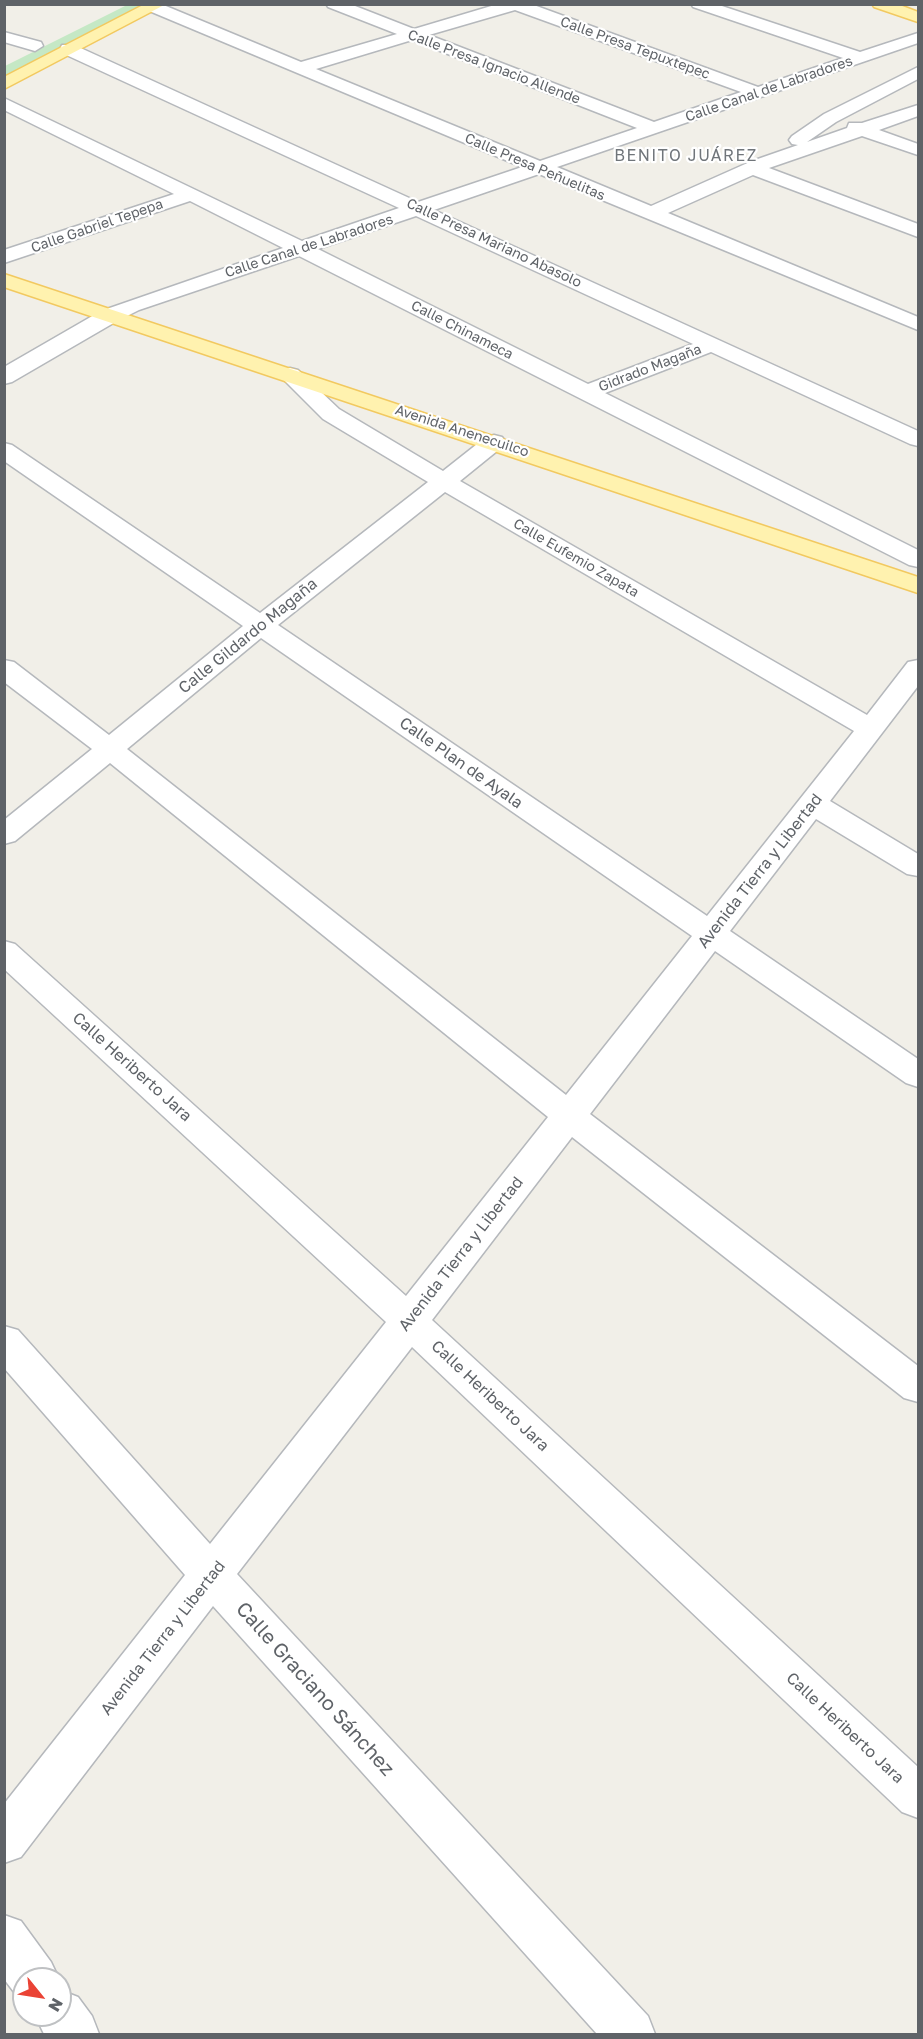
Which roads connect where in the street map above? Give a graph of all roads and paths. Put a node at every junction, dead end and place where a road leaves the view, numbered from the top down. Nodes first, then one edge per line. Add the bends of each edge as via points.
1 (334, 4) edge
2 (699, 4) edge
3 (880, 4) edge
4 (910, 4) edge
5 (516, 5) edge
6 (155, 6) edge
7 (918, 7) edge
8 (918, 17) edge
9 (412, 35) junction
10 (4, 37) edge
11 (918, 38) edge
12 (41, 43) joint
13 (68, 49) junction
14 (15, 56) dead end
15 (860, 58) junction
16 (300, 69) junction
17 (916, 75) edge
18 (4, 84) edge
19 (757, 92) junction
20 (4, 103) edge
21 (918, 110) edge
22 (830, 118) junction
23 (653, 128) junction
24 (864, 130) junction
25 (918, 150) edge
26 (755, 167) junction
27 (538, 168) junction
28 (190, 195) junction
29 (421, 209) junction
30 (650, 214) junction
31 (918, 231) edge
32 (300, 248) junction
33 (4, 257) edge
34 (4, 264) edge
35 (4, 280) edge
36 (132, 306) junction
37 (109, 315) junction
38 (918, 324) edge
39 (713, 344) junction
40 (290, 375) junction
41 (4, 378) edge
42 (586, 393) junction
43 (918, 439) edge
44 (494, 442) junction
45 (4, 450) edge
46 (443, 481) junction
47 (918, 560) edge
48 (918, 585) edge
49 (261, 625) junction
50 (4, 668) edge
51 (917, 673) edge
52 (871, 729) junction
53 (110, 748) junction
54 (813, 804) junction
55 (4, 835) edge
56 (918, 867) edge
57 (711, 935) junction
58 (4, 951) edge
59 (918, 1075) edge
60 (569, 1116) junction
61 (410, 1321) junction
62 (4, 1341) edge
63 (918, 1387) edge
64 (211, 1575) junction
65 (918, 1797) edge
66 (4, 1841) edge
67 (4, 1938) edge
68 (25, 1967) edge
69 (630, 2034) edge

1 - 9 street, Calle Presa Ignacio Allende
2 - 15 street
3 - 8 main road
4 - 7 main road
5 - 9 street
5 - 19 street, Calle Presa Tepuxtepec
6 - 13 main road
6 - 16 street, Calle Presa Peñuelitas
9 - 16 street
9 - 23 street, Calle Presa Ignacio Allende
10 - 12 street
11 - 15 street, Calle Canal de Labradores
12 - 14 main road
13 - 18 main road
13 - 29 street, Calle Presa Mariano Abasolo
15 - 19 street, Calle Canal de Labradores
16 - 27 street, Calle Presa Peñuelitas
17 - 22 street
19 - 23 street, Calle Canal de Labradores
20 - 28 street, Calle Chinameca
21 - 24 street
22 - 24 street
22 - 26 street
23 - 27 street, Calle Canal de Labradores
24 - 25 street
24 - 26 street
26 - 30 street
26 - 31 street
27 - 29 street, Calle Canal de Labradores
27 - 30 street, Calle Presa Peñuelitas
28 - 32 street, Calle Chinameca
28 - 33 street, Calle Gabriel Tepepa
29 - 32 street, Calle Canal de Labradores
29 - 39 street, Calle Presa Mariano Abasolo
30 - 38 street, Calle Presa Peñuelitas
32 - 36 street, Calle Canal de Labradores
32 - 42 street, Calle Chinameca
34 - 36 main road, Avenida Anenecuilco
35 - 37 main road, Avenida Anenecuilco
36 - 37 street, Calle Canal de Labradores
36 - 47 main road, Avenida Anenecuilco
37 - 40 main road, Avenida Anenecuilco
37 - 41 street, Calle Canal de Labradores
39 - 42 street, Gidrado Magaña
39 - 43 street, Calle Presa Mariano Abasolo
40 - 44 main road, Avenida Anenecuilco
40 - 46 street, Calle Eufemio Zapata via 331,414
42 - 47 street, Calle Chinameca
44 - 46 street, Calle Gildardo Magaña
44 - 48 main road, Avenida Anenecuilco
45 - 49 street, Calle Plan de Ayala
46 - 49 street, Calle Gildardo Magaña
46 - 52 street, Calle Eufemio Zapata
49 - 53 street, Calle Gildardo Magaña
49 - 57 street, Calle Plan de Ayala
50 - 53 street
51 - 52 street, Avenida Tierra y Libertad
52 - 54 street, Avenida Tierra y Libertad
53 - 55 street, Calle Gildardo Magaña
53 - 60 street
54 - 56 street
54 - 57 street, Avenida Tierra y Libertad
57 - 59 street, Calle Plan de Ayala
57 - 60 street, Avenida Tierra y Libertad
58 - 61 street, Calle Heriberto Jara
60 - 61 street, Avenida Tierra y Libertad
60 - 63 street
61 - 64 street, Avenida Tierra y Libertad
61 - 65 street, Calle Heriberto Jara
62 - 64 street, Calle Graciano Sánchez
64 - 66 street, Avenida Tierra y Libertad
64 - 69 street, Calle Graciano Sánchez
67 - 68 street

